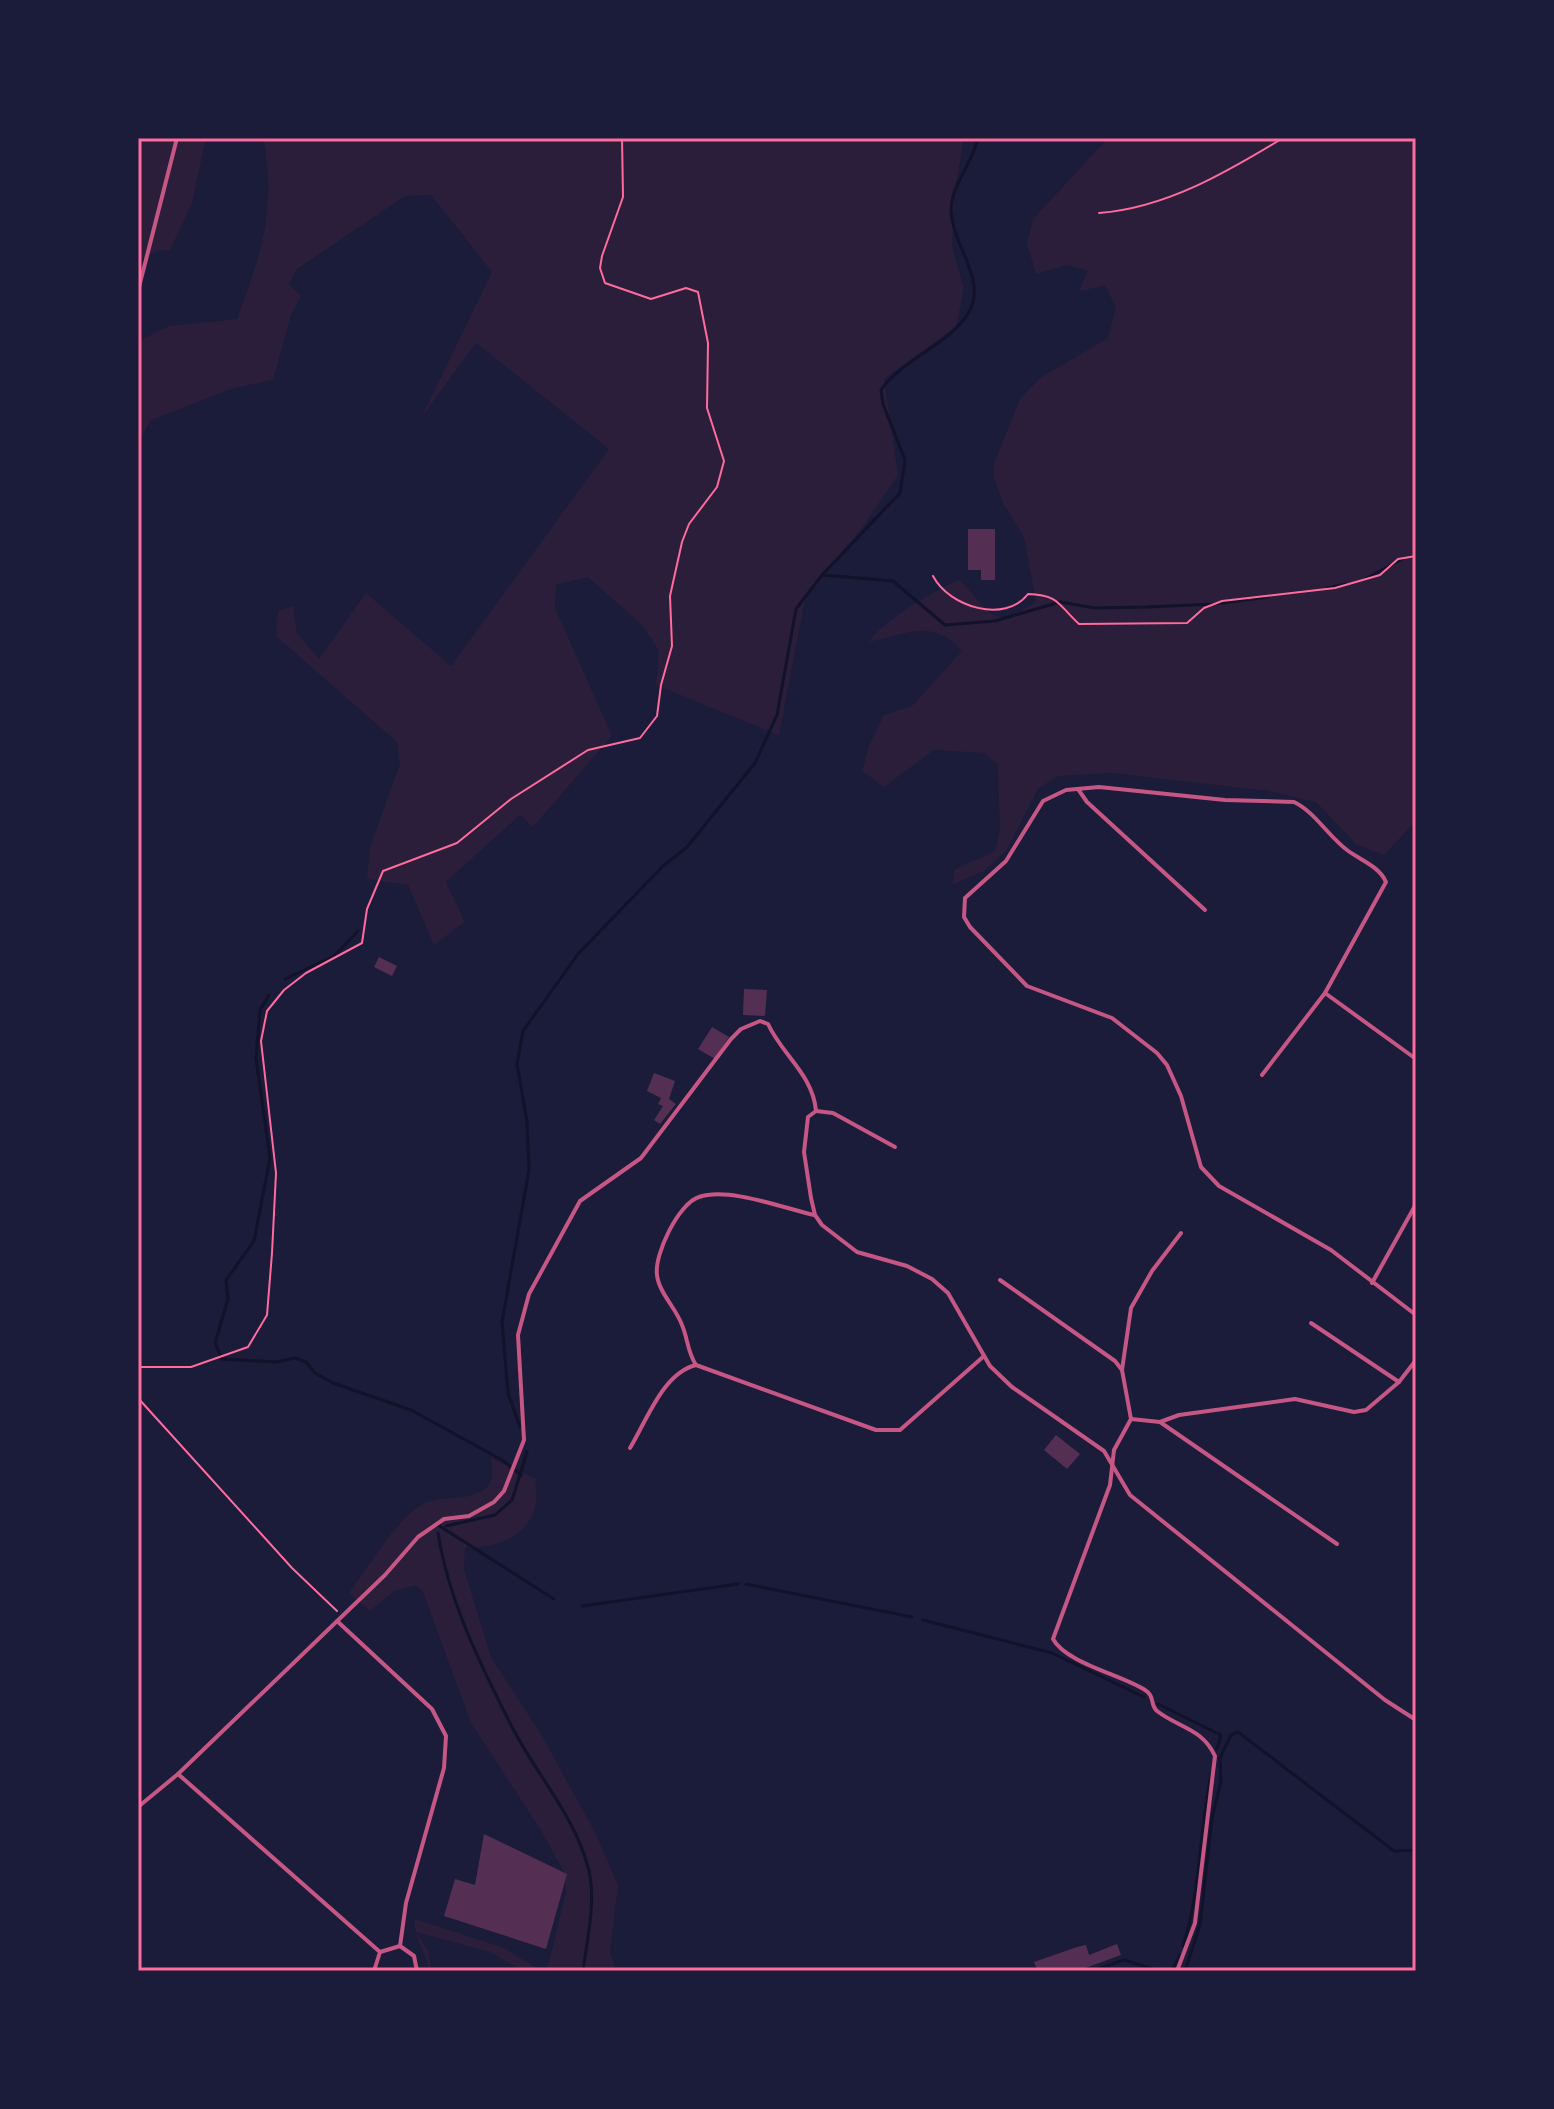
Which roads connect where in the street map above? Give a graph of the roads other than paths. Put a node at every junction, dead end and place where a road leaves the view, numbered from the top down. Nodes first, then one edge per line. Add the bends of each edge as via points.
1 (177, 138) edge
2 (138, 291) edge
3 (1078, 789) junction
4 (1205, 910) dead end
5 (1325, 993) junction
6 (1416, 1059) edge
7 (1262, 1075) dead end
8 (816, 1111) junction
9 (895, 1147) dead end
10 (1416, 1204) edge
11 (815, 1215) junction
12 (1181, 1233) dead end
13 (1000, 1280) dead end
14 (1372, 1283) junction
15 (1416, 1315) edge
16 (1311, 1323) dead end
17 (984, 1356) junction
18 (1416, 1360) edge
19 (696, 1365) junction
20 (1122, 1370) junction
21 (1399, 1382) junction
22 (1131, 1419) junction
23 (1160, 1422) junction
24 (630, 1448) dead end
25 (1113, 1465) junction
26 (1337, 1544) dead end
27 (337, 1621) junction
28 (1416, 1720) edge
29 (178, 1774) junction
30 (138, 1807) edge
31 (400, 1946) junction
32 (380, 1952) junction
33 (374, 1971) edge
34 (417, 1971) edge
35 (1177, 1971) edge

1 - 2 street
3 - 4 street
3 - 5 street via 1279,800 1304,807 1333,839 1379,871 1386,882
3 - 14 street via 1043,801 1006,861 969,891 964,917 1027,986 1112,1018 1151,1047 1177,1087 1201,1167 1219,1186 1331,1250
5 - 6 street
5 - 7 street
8 - 9 street via 833,1113
8 - 11 street via 808,1117 804,1152
8 - 27 street via 810,1083 768,1024 751,1022 741,1029 641,1158 573,1211 523,1313 518,1360 524,1440 512,1475 494,1502 469,1516 444,1519 418,1537
10 - 14 street
11 - 17 street via 857,1252 932,1279 948,1293
11 - 19 street via 721,1193 696,1197 676,1218 661,1248 656,1275
12 - 20 street via 1131,1308
13 - 20 street
14 - 15 street
16 - 21 street
17 - 19 street via 900,1430 876,1430
17 - 25 street via 1012,1387 1104,1451
18 - 21 street
19 - 24 street via 681,1369 670,1380
20 - 22 street
21 - 23 street via 1366,1410 1295,1399
22 - 23 street
22 - 25 street via 1114,1450
23 - 26 street
25 - 28 street via 1130,1495 1181,1539
25 - 35 street via 1053,1639 1065,1653 1145,1690 1157,1710 1203,1737 1215,1756 1195,1923
27 - 29 street
27 - 31 street via 432,1709 446,1736 444,1768 406,1903
29 - 30 street
29 - 32 street
31 - 32 street
31 - 34 street via 414,1956
32 - 33 street

